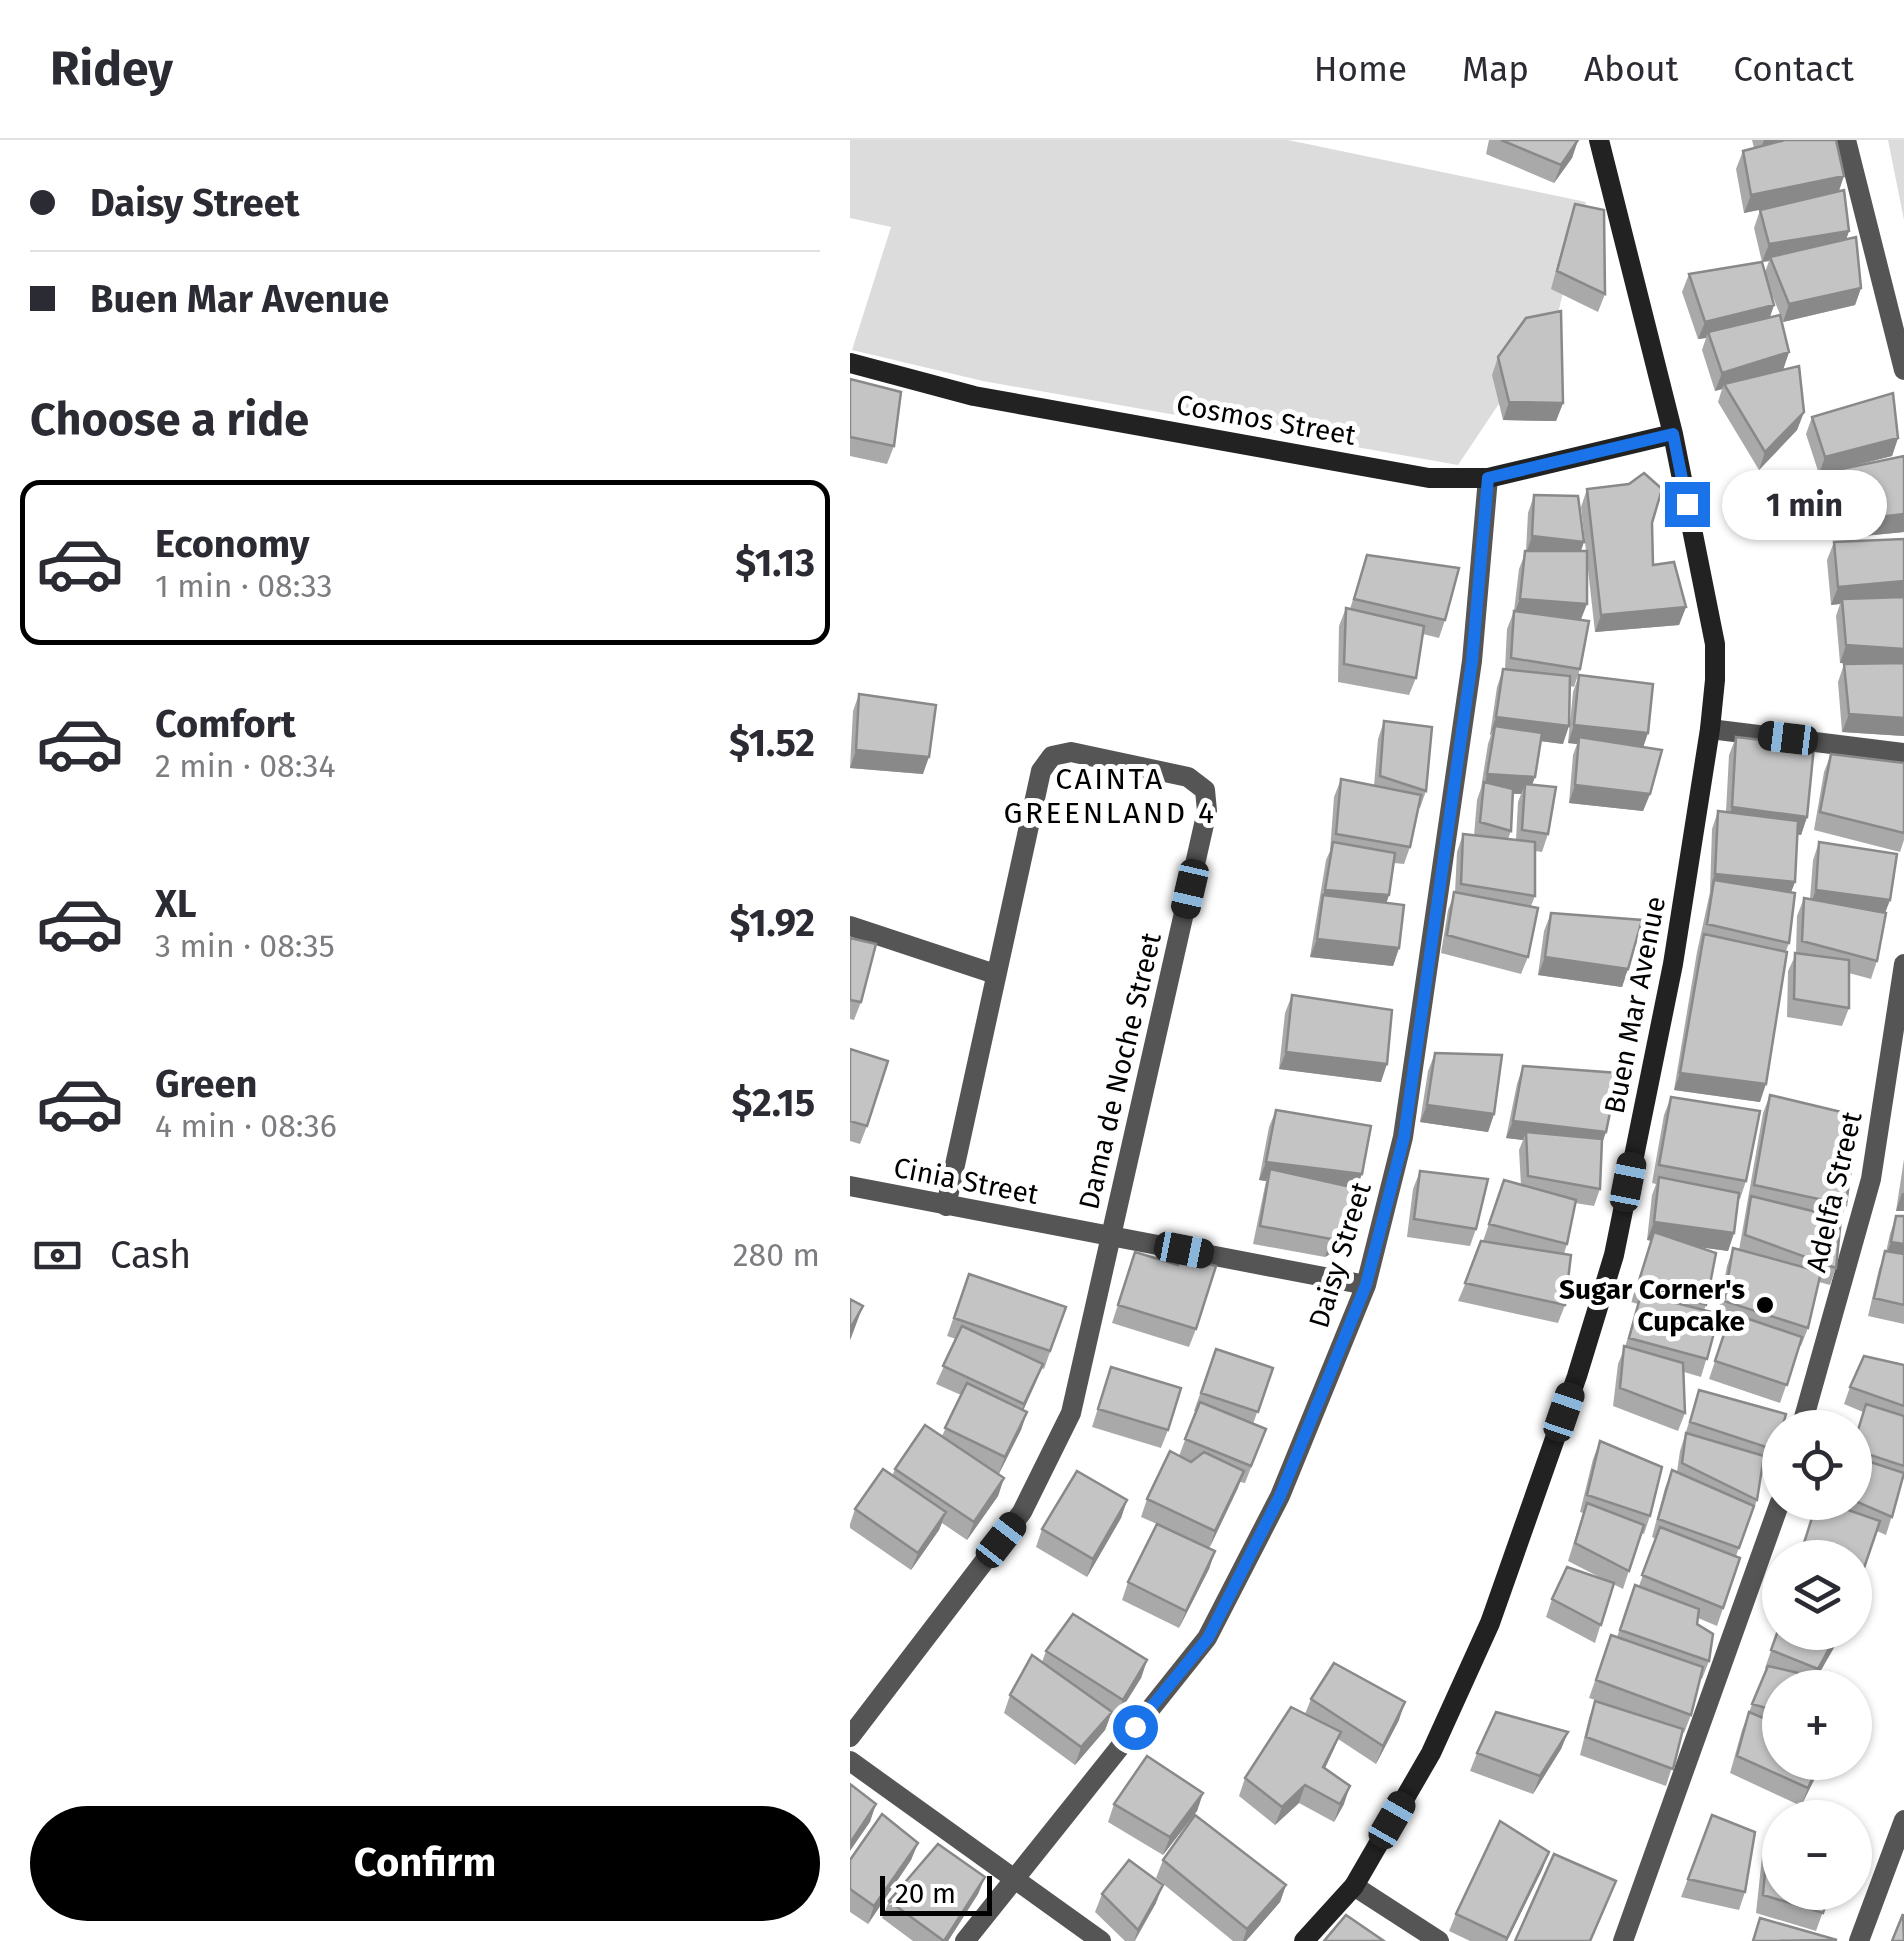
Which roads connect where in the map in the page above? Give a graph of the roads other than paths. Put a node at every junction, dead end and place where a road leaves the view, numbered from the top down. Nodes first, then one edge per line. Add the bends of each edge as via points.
1 (1599, 140) edge
2 (1846, 140) edge
3 (850, 363) edge
4 (1904, 370) edge
5 (1673, 434) junction
6 (1488, 478) junction
7 (1710, 729) junction
8 (1904, 752) edge
9 (850, 926) edge
10 (1904, 964) edge
11 (995, 974) junction
12 (850, 1186) edge
13 (946, 1206) junction
14 (1111, 1236) junction
15 (1366, 1285) junction
16 (1806, 1410) edge
17 (1774, 1520) edge
18 (850, 1738) edge
19 (850, 1760) edge
20 (1904, 1820) edge
21 (1014, 1876) junction
22 (1354, 1886) junction
23 (965, 1941) edge
24 (1101, 1941) edge
25 (1304, 1941) edge
26 (1439, 1941) edge
27 (1623, 1941) edge
28 (1859, 1941) edge

1 - 5 street, Buen Mar Avenue
2 - 4 street
3 - 6 street, Cosmos Street via 974,396 1429,478
5 - 6 street, Cosmos Street
5 - 7 street, Buen Mar Avenue via 1715,644
6 - 15 street, Daisy Street via 1472,661 1404,1137
7 - 8 street
7 - 22 street, Buen Mar Avenue via 1673,964 1614,1255 1490,1624 1431,1753
9 - 11 street
10 - 16 street, Adelfa Street via 1871,1179
11 - 13 street, Dama de Noche Street
11 - 14 street, Dama de Noche Street via 1041,771 1052,756 1071,752 1188,777 1205,790 1207,812
12 - 13 street, Cinia Street
13 - 14 street, Cinia Street
14 - 15 street, Cinia Street
14 - 18 street, Dama de Noche Street via 1071,1413 1022,1512
15 - 21 street, Daisy Street via 1280,1496 1208,1638
17 - 27 street
19 - 21 street
20 - 28 street
21 - 23 street, Daisy Street
21 - 24 street
22 - 25 street, Buen Mar Avenue
22 - 26 street

